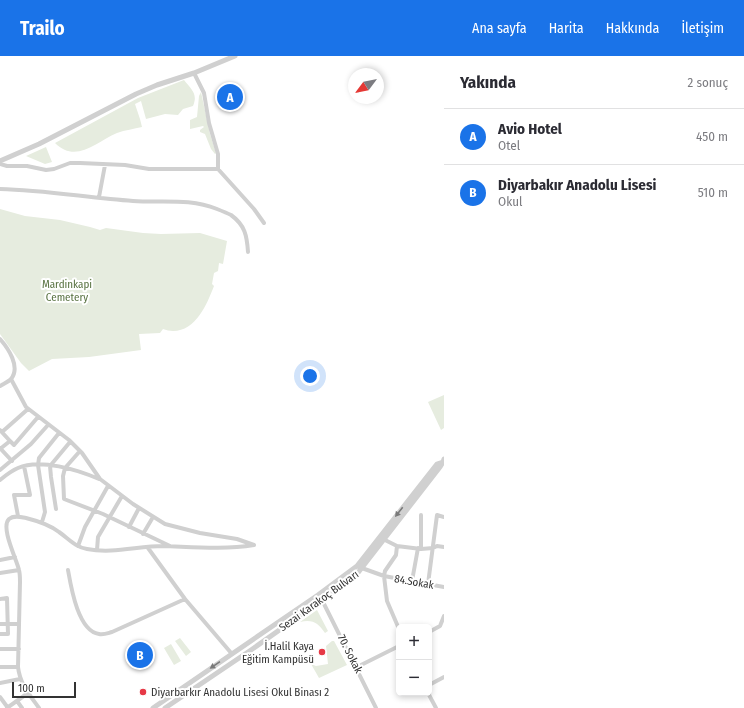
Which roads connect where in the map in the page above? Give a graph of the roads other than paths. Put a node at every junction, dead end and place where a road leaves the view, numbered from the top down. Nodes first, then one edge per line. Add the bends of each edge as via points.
1 (235, 56) edge
2 (194, 74) junction
3 (0, 161) edge
4 (0, 164) edge
5 (105, 165) junction
6 (218, 169) junction
7 (0, 189) edge
8 (99, 197) junction
9 (264, 223) dead end
10 (248, 252) dead end
11 (0, 339) edge
12 (11, 379) junction
13 (0, 386) edge
14 (28, 409) junction
15 (38, 417) junction
16 (48, 425) junction
17 (1, 431) edge
18 (59, 434) junction
19 (10, 441) junction
20 (70, 442) junction
21 (0, 449) edge
22 (80, 451) junction
23 (12, 461) junction
24 (444, 461) edge
25 (38, 465) junction
26 (24, 466) junction
27 (50, 466) junction
28 (65, 468) junction
29 (0, 470) edge
30 (100, 479) junction
31 (0, 480) edge
32 (108, 486) junction
33 (122, 496) junction
34 (56, 508) dead end
35 (139, 508) junction
36 (94, 511) junction
37 (421, 515) dead end
38 (18, 516) junction
39 (153, 516) junction
40 (109, 517) junction
41 (444, 517) edge
42 (42, 522) junction
43 (130, 527) junction
44 (143, 534) junction
45 (385, 540) junction
46 (78, 546) junction
47 (396, 546) junction
48 (174, 547) junction
49 (444, 547) edge
50 (148, 548) junction
51 (433, 548) junction
52 (420, 549) junction
53 (97, 550) junction
54 (15, 557) junction
55 (0, 560) edge
56 (357, 566) junction
57 (363, 569) junction
58 (19, 570) junction
59 (68, 570) dead end
60 (0, 573) edge
61 (384, 576) junction
62 (412, 581) junction
63 (428, 584) junction
64 (444, 587) edge
65 (0, 599) edge
66 (185, 599) junction
67 (322, 600) junction
68 (444, 616) edge
69 (0, 624) edge
70 (8, 624) junction
71 (19, 624) junction
72 (397, 624) edge
73 (442, 627) edge
74 (432, 631) edge
75 (0, 634) edge
76 (396, 648) edge
77 (0, 649) edge
78 (19, 649) junction
79 (232, 654) junction
80 (18, 667) junction
81 (357, 667) junction
82 (0, 668) edge
83 (444, 677) edge
84 (20, 679) junction
85 (0, 683) edge
86 (432, 683) edge
87 (28, 693) junction
88 (430, 696) edge
89 (0, 697) edge
90 (17, 701) junction
91 (8, 708) edge
92 (22, 708) edge
93 (39, 708) edge
94 (153, 708) edge
95 (165, 708) edge
96 (376, 708) edge
97 (436, 708) edge

1 - 2 street
2 - 3 street via 136,94
2 - 6 street via 204,93 218,154
4 - 5 street via 46,170 70,163
5 - 6 street via 149,169
5 - 8 street
6 - 9 street
7 - 8 street
8 - 10 street via 134,201 175,200 210,206 231,215 243,226 248,239
11 - 12 street via 15,367
12 - 13 street
12 - 14 street
14 - 15 street
14 - 17 street
15 - 16 street
15 - 19 street via 14,445
16 - 18 street
16 - 23 street
17 - 19 street
18 - 20 street
18 - 25 street via 39,458
19 - 21 street
20 - 22 street
20 - 27 street
21 - 23 street
22 - 28 street
22 - 30 street
23 - 29 street
24 - 45 street, Sezai Karakoç Bulvarı
24 -> 56 street via 437,464
25 - 26 street
25 - 27 street
25 - 42 street via 45,512
26 - 31 street via 8,473
26 - 38 street via 30,495 14,495
27 - 28 street
27 - 34 street
28 - 30 street
28 - 36 street via 64,499
30 - 32 street
32 - 33 street
32 - 36 street
33 - 35 street
33 - 40 street
35 - 39 street
35 - 43 street
36 - 40 street
36 - 46 street
37 - 52 street
38 - 42 street
38 - 54 street via 13,516 6,522 9,542
39 - 44 street
39 - 48 street via 165,524 200,533 237,538 254,546
40 - 43 street
40 - 53 street via 98,537
41 - 51 street via 437,515
42 - 46 street
43 - 44 street
44 - 48 street
45 - 47 street
45 - 57 street, Sezai Karakoç Bulvarı
46 - 53 street
47 - 52 street
47 - 61 street via 396,555
48 - 50 street
49 - 51 street
50 - 53 street
50 - 66 street
51 - 52 street
51 - 63 street
52 - 62 street
54 - 55 street
54 - 58 street
56 - 57 street, 84.Sokak
56 - 79 street
57 - 61 street, 84.Sokak
57 - 67 street, Sezai Karakoç Bulvarı
58 - 60 street
58 - 71 street
59 - 66 street via 80,614 92,632 98,634 112,632
61 - 62 street, 84.Sokak
61 - 72 street via 387,601
62 - 63 street, 84.Sokak
63 - 64 street, 84.Sokak
65 - 70 street via 7,598
66 - 79 street
67 - 81 street, 70. Sokak
67 - 95 street, Sezai Karakoç Bulvarı
68 - 73 street
69 - 70 street
70 - 71 street
70 - 75 street via 8,634
71 - 78 street
73 - 74 street
76 - 81 street
77 - 78 street
78 - 80 street
79 -> 94 street
80 - 82 street
80 - 84 street
81 - 96 street, 70. Sokak
83 - 86 street
84 - 85 street
84 - 87 street
87 - 90 street
87 - 93 street
88 - 97 street
89 - 91 street
90 - 91 street
90 - 92 street

